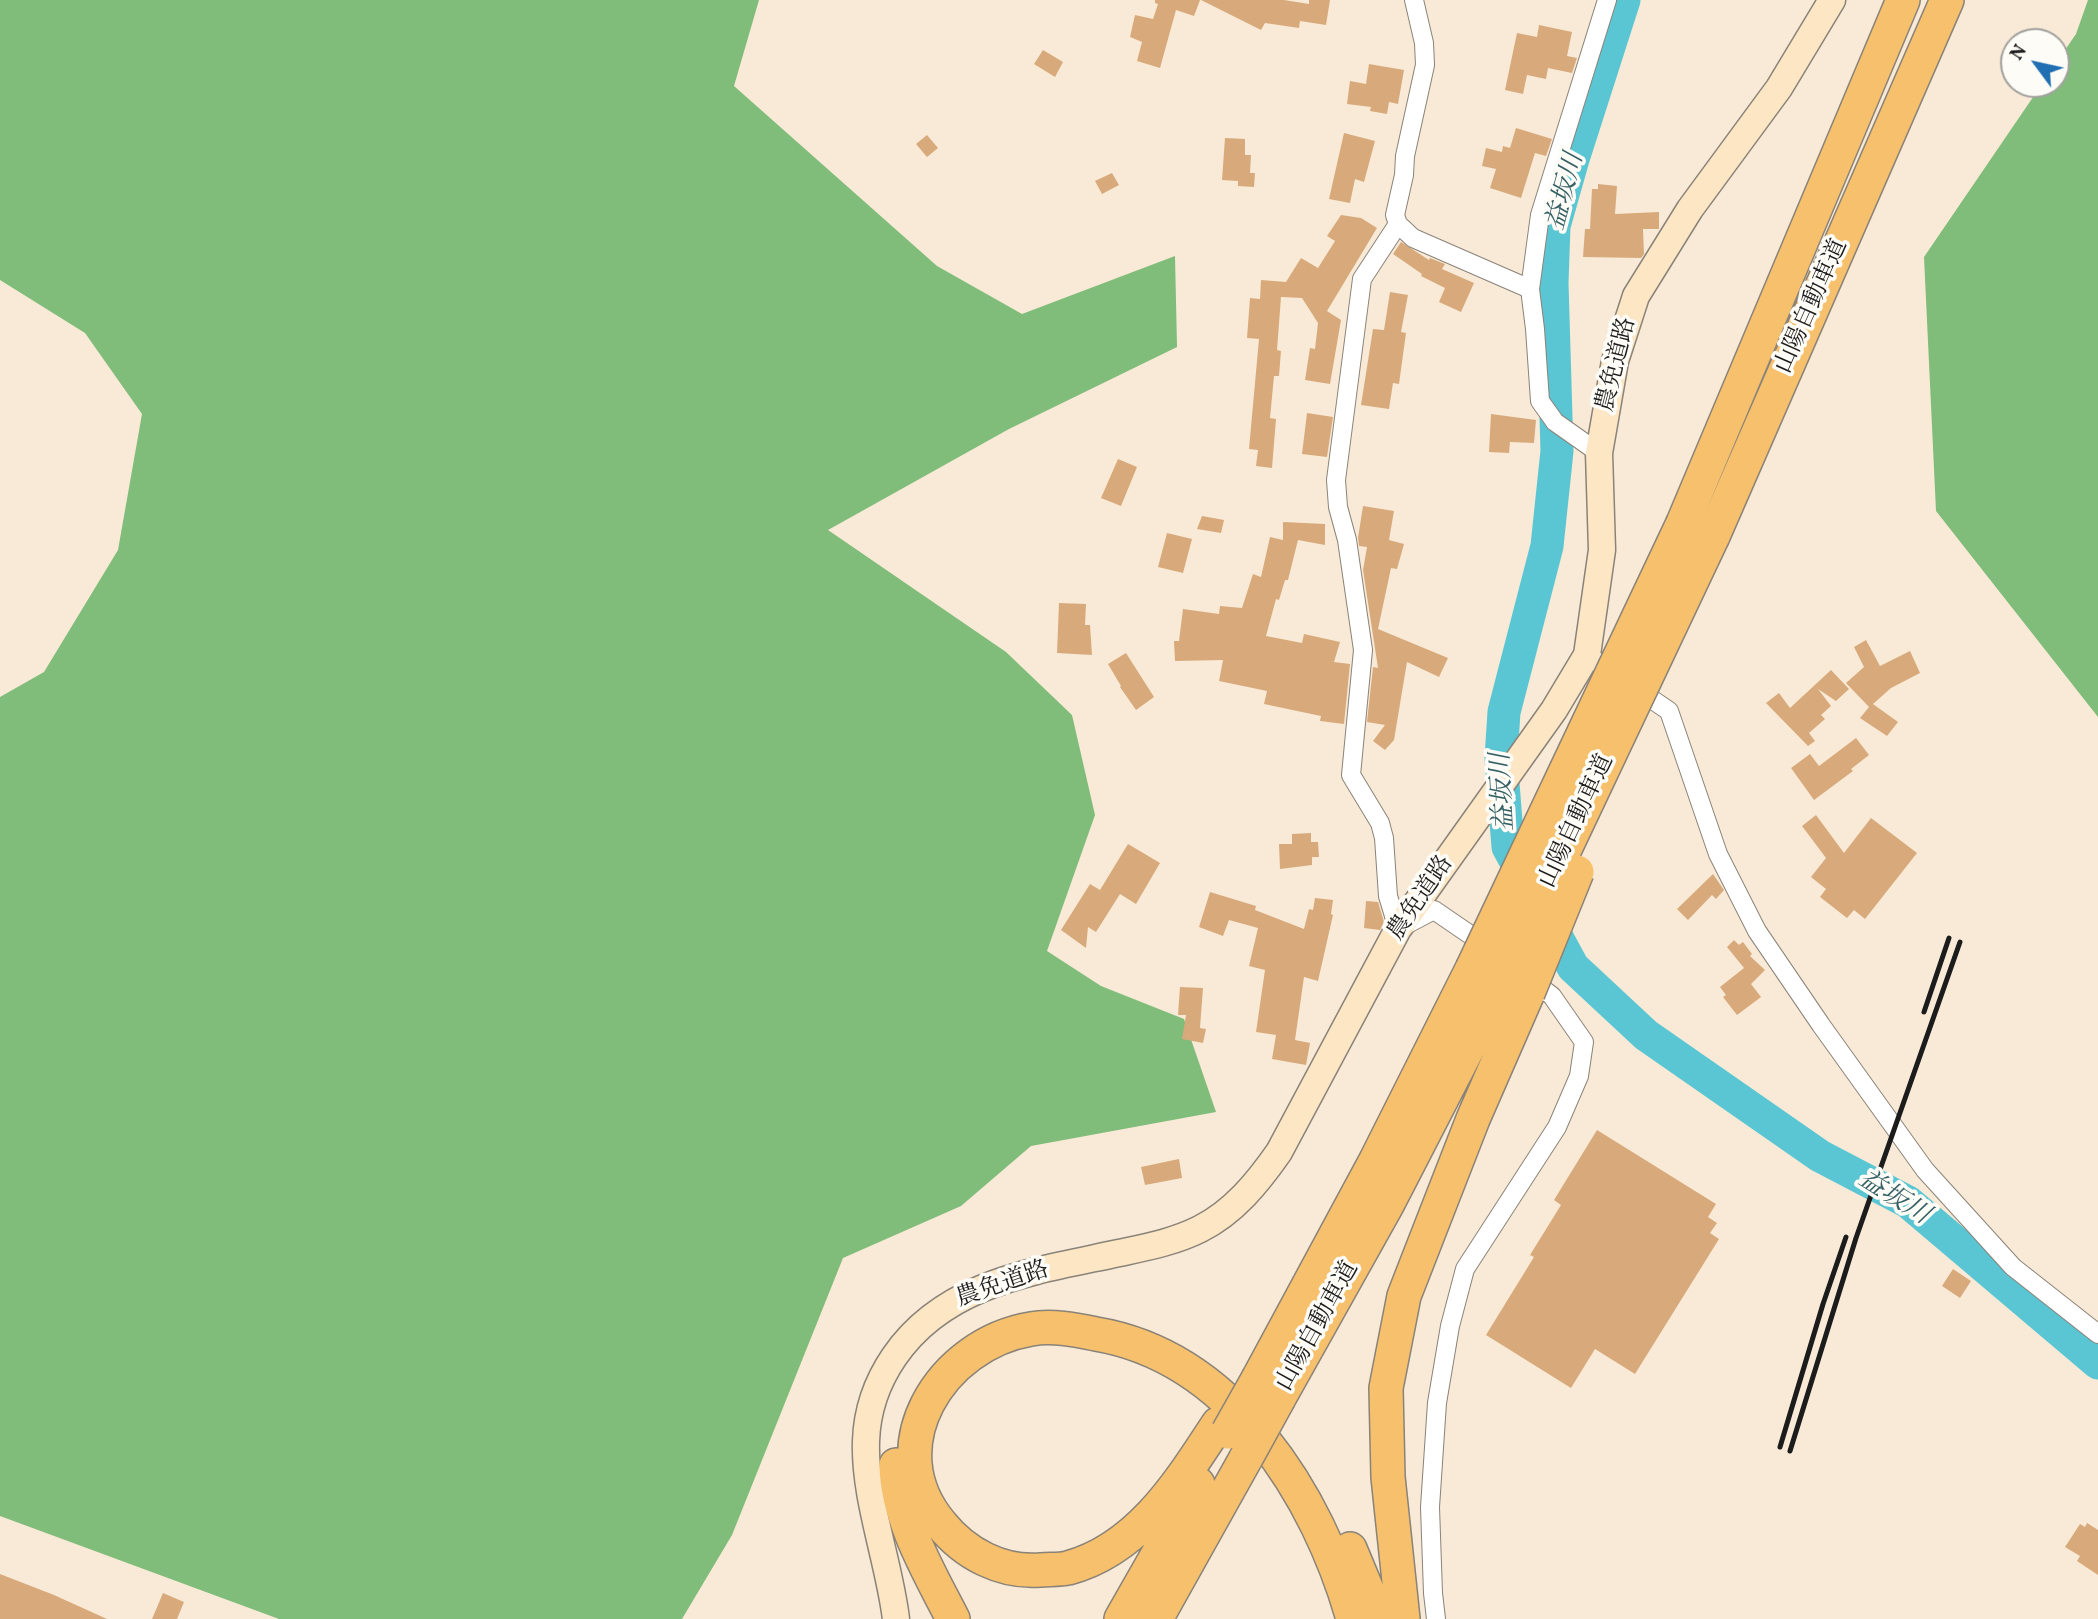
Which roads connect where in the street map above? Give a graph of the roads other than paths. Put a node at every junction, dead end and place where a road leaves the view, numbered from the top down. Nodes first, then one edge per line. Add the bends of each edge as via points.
1 (1415, 0) edge
2 (1607, 0) edge
3 (1832, 0) edge
4 (1903, 0) edge
5 (1947, 0) edge
6 (1398, 224) junction
7 (1530, 289) junction
8 (1589, 447) junction
9 (1698, 529) junction
10 (1587, 655) junction
11 (1398, 929) junction
12 (1515, 988) junction
13 (2098, 1334) edge
14 (1269, 1388) junction
15 (1231, 1438) junction
16 (896, 1619) edge
17 (953, 1619) edge
18 (1121, 1619) edge
19 (1156, 1619) edge
20 (1353, 1619) edge
21 (1377, 1619) edge
22 (1403, 1619) edge
23 (1436, 1619) edge

1 - 6 street via 1425,65 1395,206
2 - 7 street via 1540,215
3 - 8 street, 農免道路 via 1779,88 1690,209 1636,296
4 - 9 highway, 山陽自動車道
5 - 9 highway, 山陽自動車道
6 - 7 street via 1413,238
6 - 11 street via 1362,279 1336,493 1348,540 1363,650 1351,775 1380,823 1388,896
7 - 8 street via 1540,401 1555,422
8 - 10 street, 農免道路 via 1602,550
9 - 12 highway, bridge
9 - 14 highway, 山陽自動車道, bridge via 1376,1160
10 - 11 street, 農免道路 via 1554,710
10 - 13 street via 1669,711 1718,854 1757,931 1925,1170 2013,1267
11 - 16 street, 農免道路 via 1279,1152 1236,1204 1202,1228 1171,1242 970,1292 937,1311 909,1336 871,1401 866,1440 867,1478
11 - 23 street via 1434,910 1552,996 1584,1042 1579,1076 1557,1128 1465,1269 1453,1315 1437,1402 1430,1507
12 - 14 highway, 山陽自動車道 via 1387,1205
12 - 22 highway via 1463,1143 1404,1296 1386,1388 1388,1476
14 - 15 highway, 山陽自動車道, bridge
14 - 15 highway, bridge
15 - 18 highway, 山陽自動車道
15 - 19 highway, 山陽自動車道
15 - 20 highway via 1143,1523 1107,1551 1067,1568 1024,1572 984,1560 951,1537 929,1510 917,1481 914,1448 921,1416 934,1390 958,1362 992,1342 1031,1329 1070,1329 1154,1351 1193,1374 1241,1414 1283,1465 1326,1544
17 - 21 highway via 905,1517 896,1479 895,1446 902,1410 916,1381 945,1344 989,1320 1032,1309 1075,1310 1163,1334 1205,1357 1256,1398 1297,1451 1343,1532

